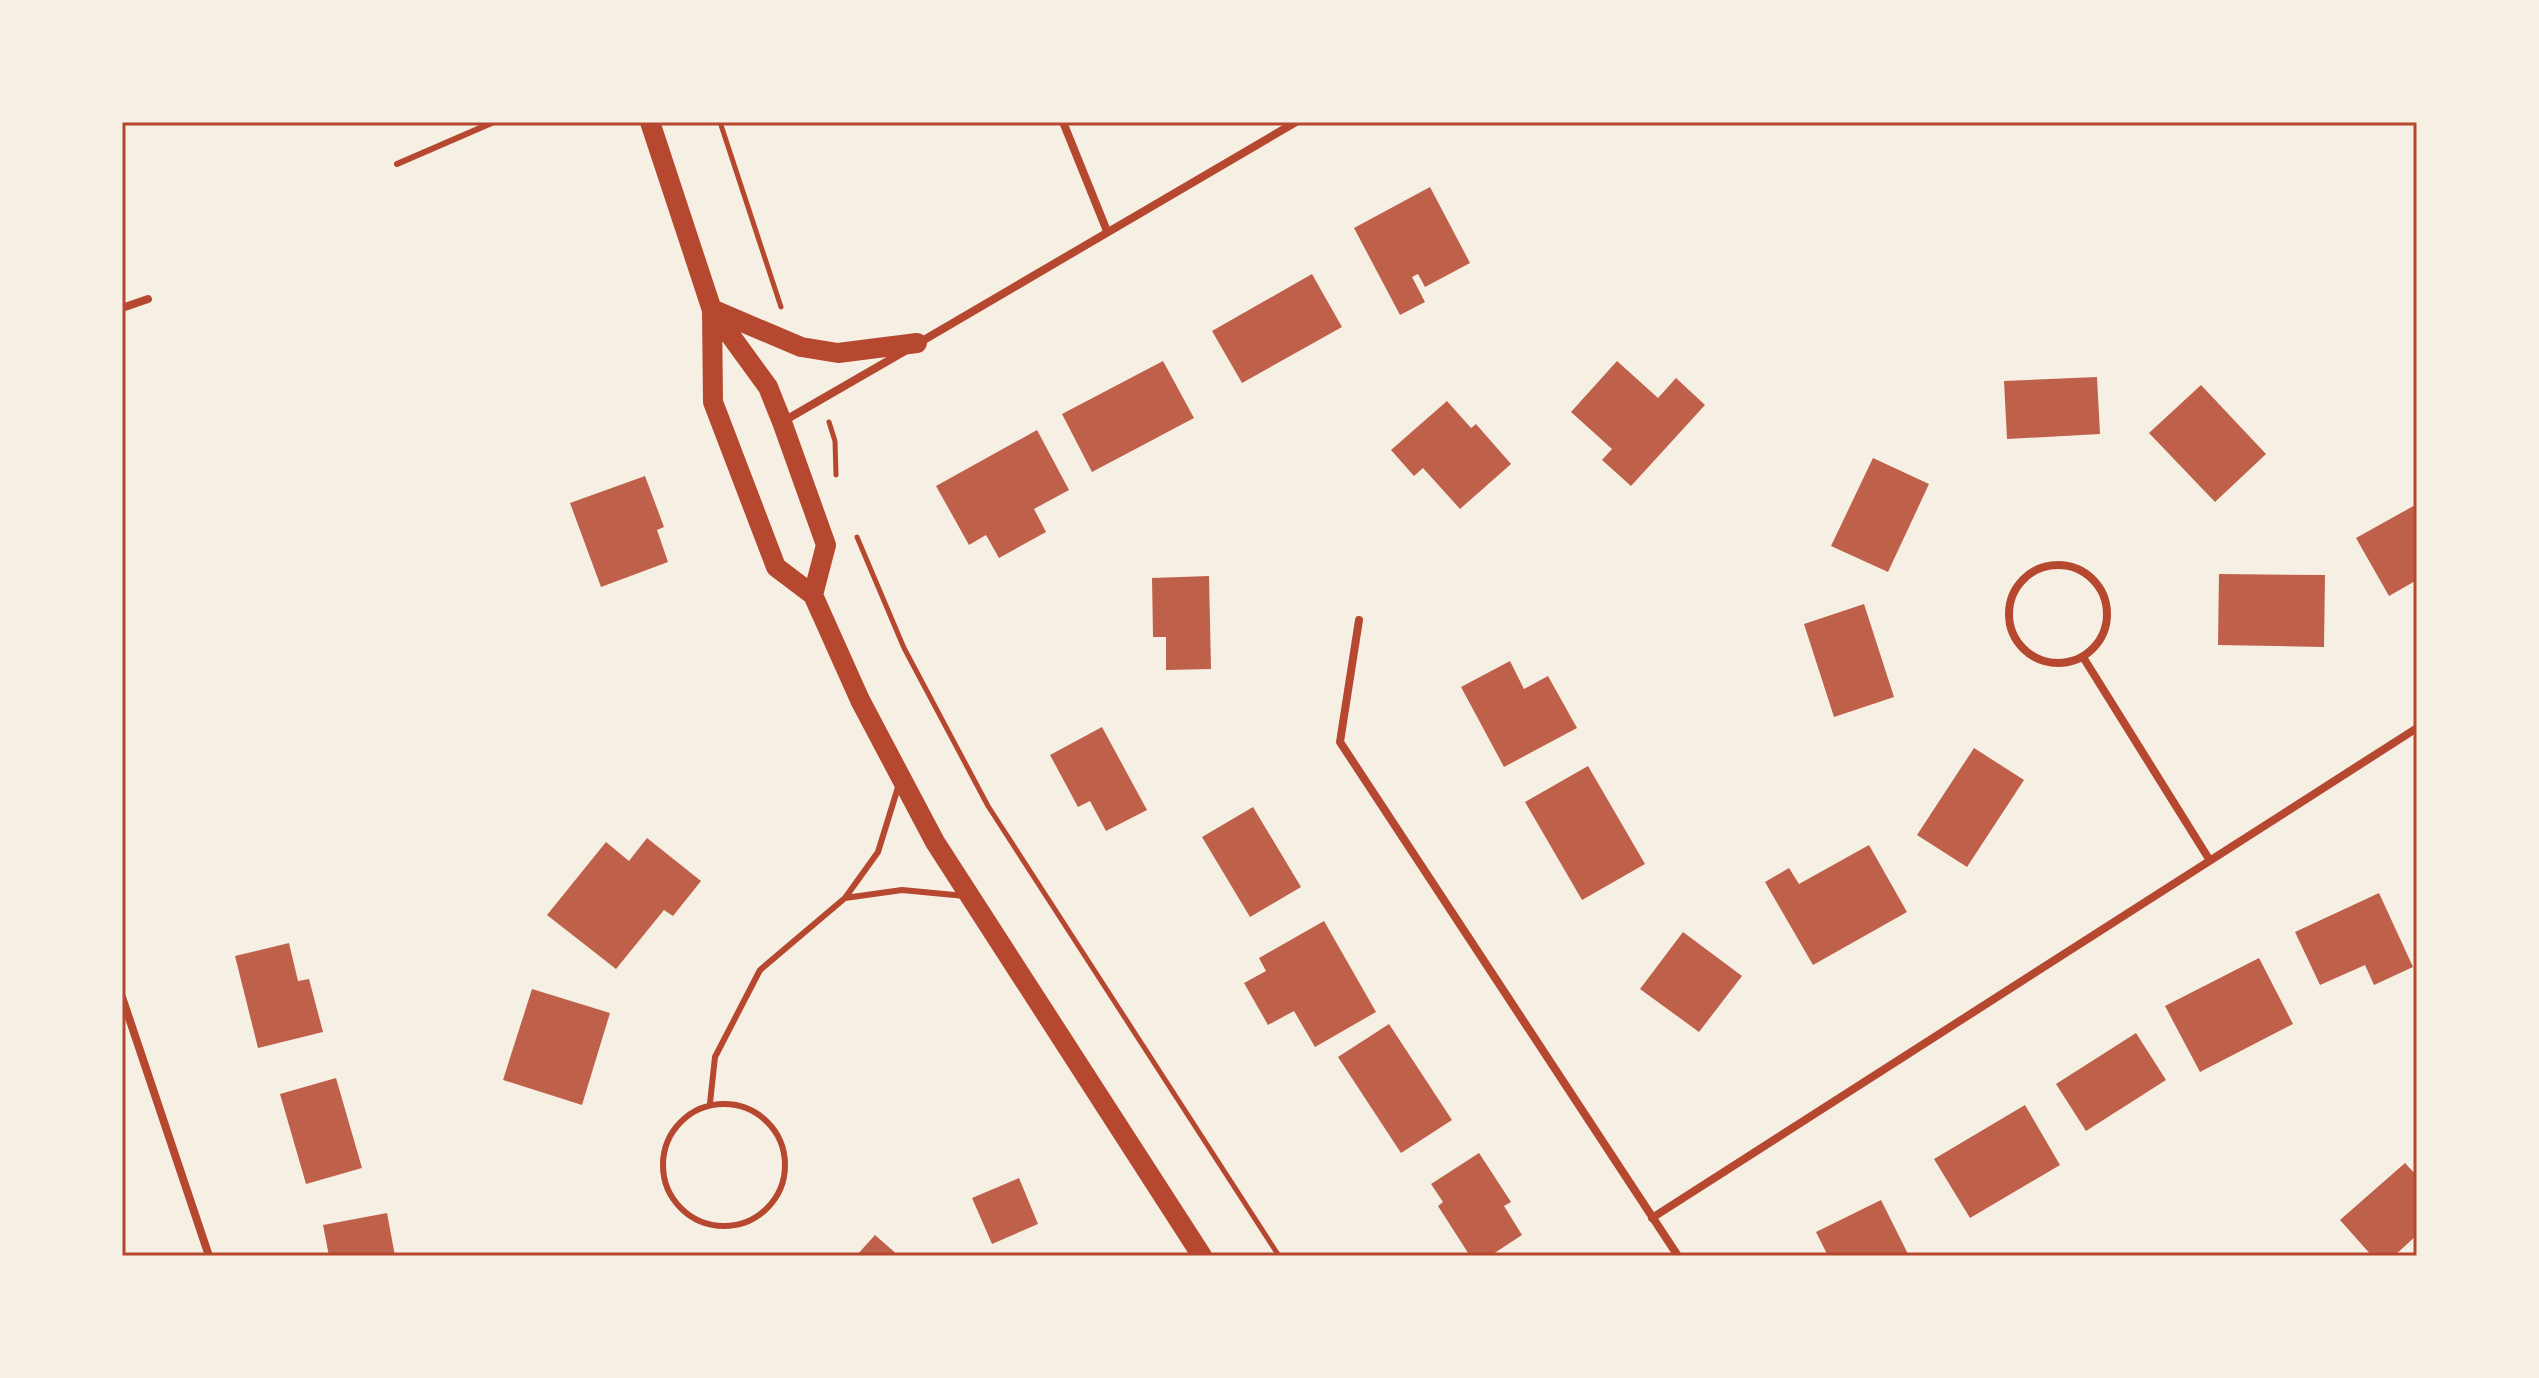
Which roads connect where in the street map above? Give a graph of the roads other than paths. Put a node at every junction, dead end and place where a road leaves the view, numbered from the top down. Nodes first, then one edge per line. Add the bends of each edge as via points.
1 (494, 122) edge
2 (650, 122) edge
3 (1063, 122) edge
4 (1296, 122) edge
5 (397, 164) dead end
6 (1107, 231) junction
7 (148, 299) dead end
8 (122, 308) edge
9 (712, 310) junction
10 (917, 343) junction
11 (782, 422) junction
12 (813, 595) junction
13 (1359, 620) dead end
14 (2083, 657) junction
15 (2417, 728) edge
16 (901, 777) junction
17 (2209, 859) junction
18 (970, 896) junction
19 (845, 898) junction
20 (122, 997) edge
21 (710, 1103) junction
22 (1652, 1218) junction
23 (209, 1256) edge
24 (1202, 1256) edge
25 (1678, 1256) edge

1 - 5 lane
2 - 9 main road
3 - 6 street
4 - 6 street
6 - 10 street
7 - 8 street
9 - 10 main road via 801,347 838,353
9 - 11 main road via 768,387
9 - 12 main road via 713,402 776,567
10 - 11 street
11 - 12 main road via 826,545
12 - 16 main road
13 - 22 street via 1340,742
14 - 14 street via 2106,627 2101,590 2071,567 2051,565 2033,572 2018,584 2010,602 2015,640 2045,662
14 - 17 street
15 - 17 street
16 - 18 main road
16 - 19 lane via 878,852
17 - 22 street
18 - 19 lane via 902,890
18 - 24 main road
19 - 21 lane via 760,970 715,1057
20 - 23 street
21 - 21 lane via 681,1119 668,1136 662,1176 682,1211 710,1224 740,1224 759,1216 778,1193 786,1163 782,1143 757,1112 738,1104
22 - 25 street

